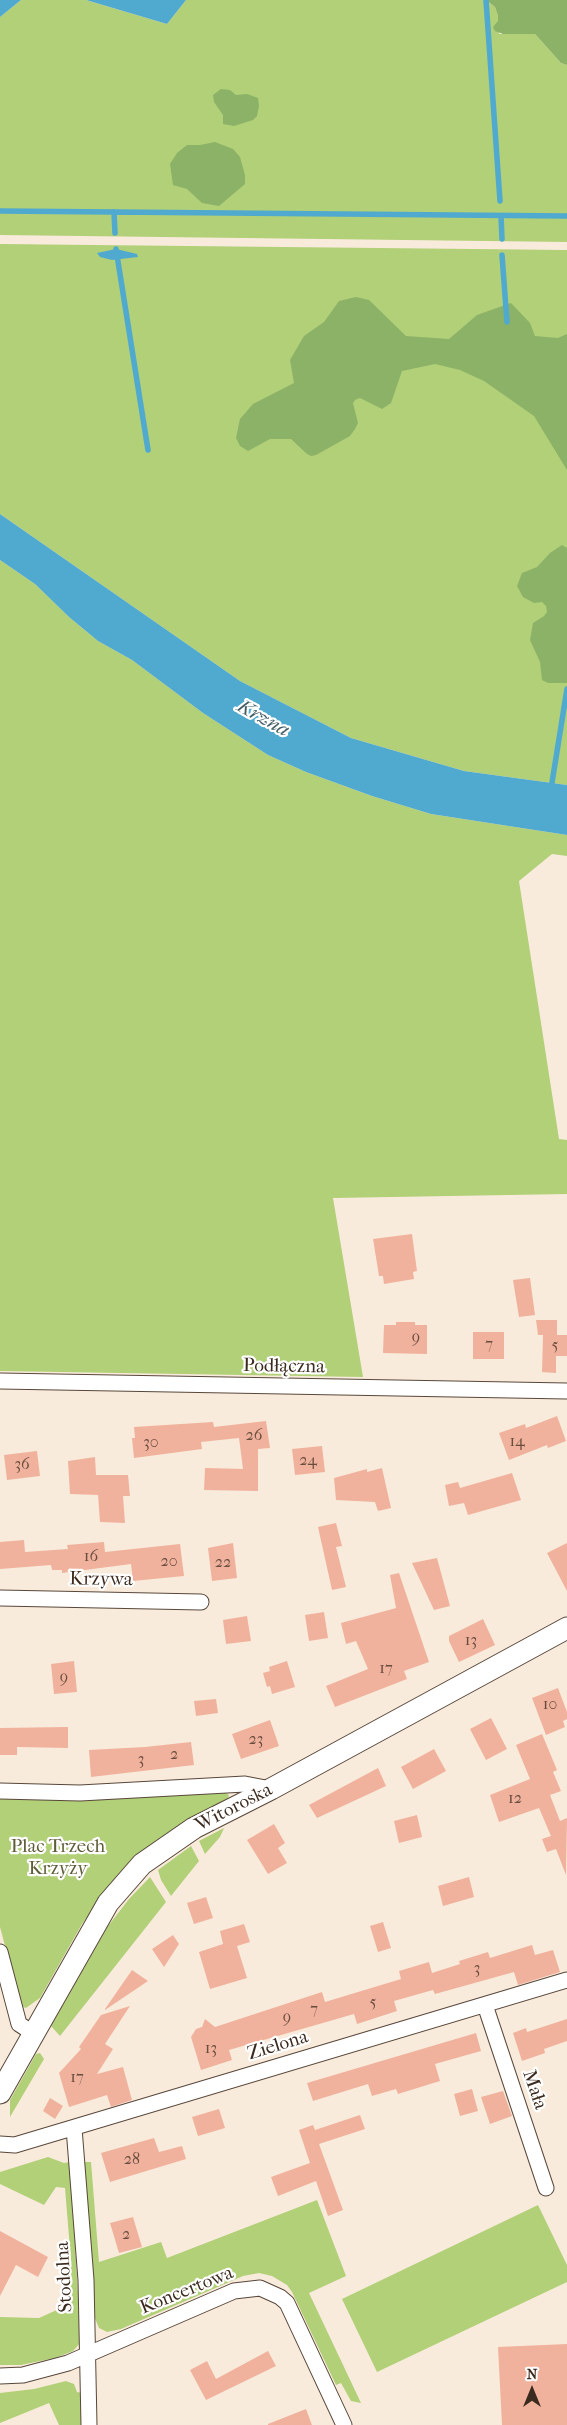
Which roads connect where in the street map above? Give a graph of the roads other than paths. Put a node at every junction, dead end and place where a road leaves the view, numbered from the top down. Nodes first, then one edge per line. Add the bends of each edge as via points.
1 (0, 1381) edge
2 (567, 1392) edge
3 (0, 1598) edge
4 (201, 1602) dead end
5 (567, 1629) edge
6 (271, 1789) junction
7 (0, 1791) edge
8 (0, 1952) edge
9 (567, 1980) edge
10 (485, 2005) junction
11 (33, 2033) junction
12 (0, 2094) edge
13 (74, 2128) junction
14 (0, 2144) edge
15 (546, 2188) dead end
16 (89, 2354) junction
17 (0, 2376) edge
18 (89, 2425) edge
19 (344, 2425) edge

1 - 2 street, Podłączna
3 - 4 street, Krzywa
5 - 6 main road, Witoroska
6 - 7 street via 245,1784 80,1793
6 - 11 main road, Witoroska via 194,1828 132,1874 108,1903
8 - 11 street via 19,2024
9 - 10 street, Zielona
10 - 13 street, Zielona
10 - 15 street, Mała
11 - 12 main road, Witoroska
13 - 14 street, Zielona via 16,2144
13 - 16 street, Stodolna
16 - 17 street, Koncertowa via 45,2370
16 - 18 street, Stodolna
16 - 19 street, Koncertowa via 234,2291 260,2288 287,2303

